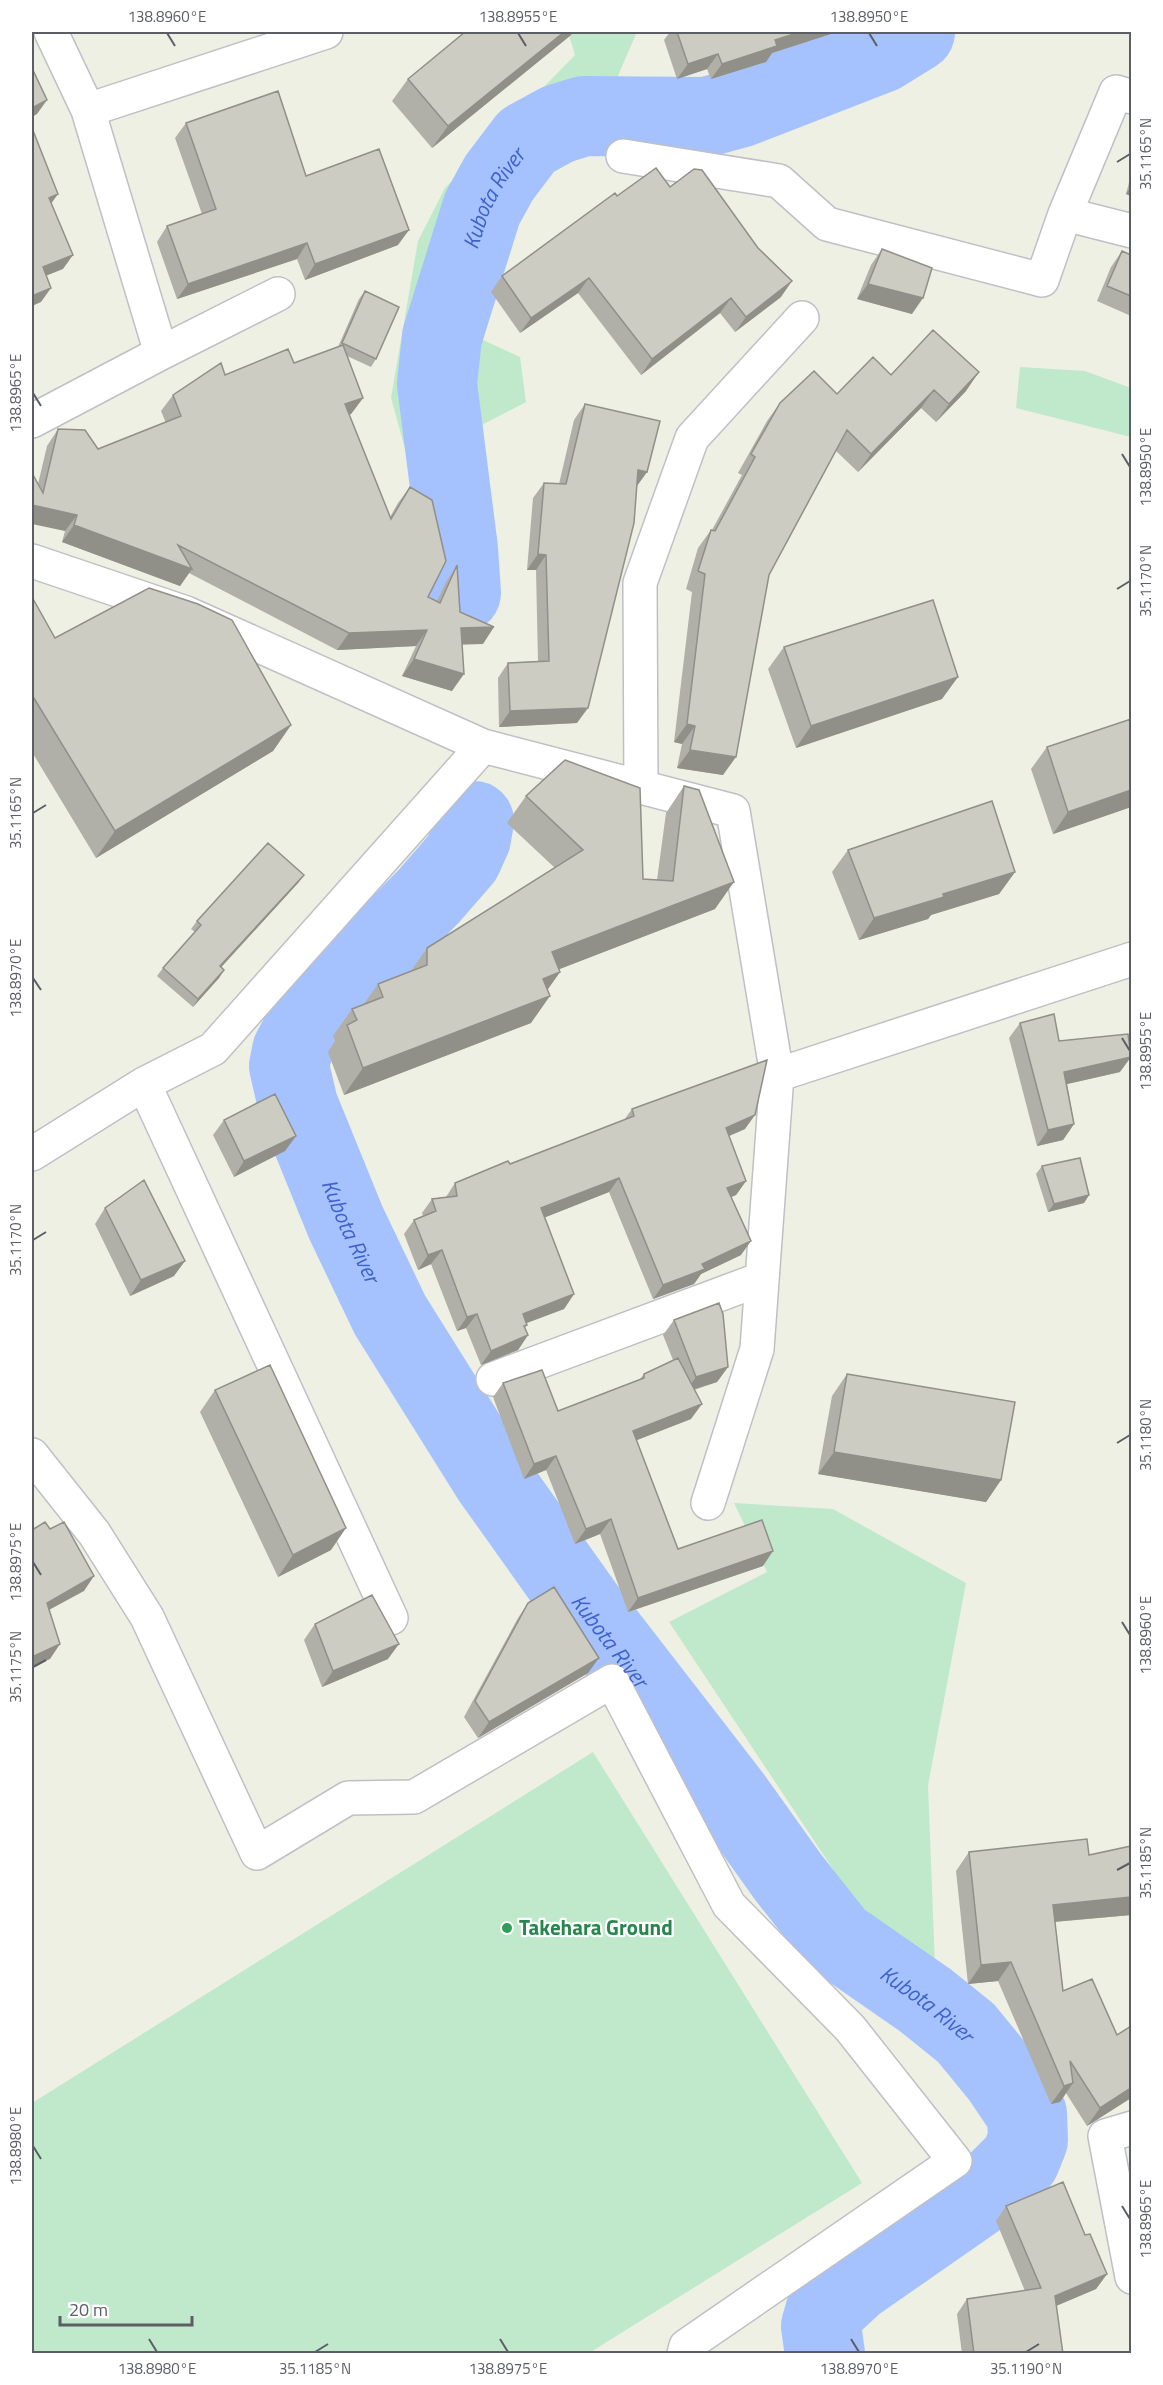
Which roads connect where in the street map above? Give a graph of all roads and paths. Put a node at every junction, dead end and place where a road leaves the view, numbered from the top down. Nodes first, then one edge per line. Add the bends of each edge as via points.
1 (51, 32) edge
2 (316, 34) edge
3 (1131, 97) edge
4 (88, 110) junction
5 (623, 156) dead end
6 (1065, 214) junction
7 (1131, 231) edge
8 (278, 294) dead end
9 (802, 318) dead end
10 (161, 352) junction
11 (32, 421) edge
12 (32, 561) edge
13 (483, 746) junction
14 (641, 788) junction
15 (1131, 959) edge
16 (777, 1075) junction
17 (144, 1084) junction
18 (32, 1154) edge
19 (761, 1279) junction
20 (493, 1379) dead end
21 (32, 1455) edge
22 (708, 1503) dead end
23 (391, 1618) dead end
24 (1131, 2128) edge
25 (1131, 2277) edge
26 (684, 2354) edge

1 - 4 street
2 - 4 street
3 - 6 street via 1116,92
4 - 10 street
5 - 6 street via 779,181 827,224 1042,280
6 - 7 street
8 - 10 street
9 - 14 street via 692,438 640,583
10 - 11 street
12 - 13 street via 186,613
13 - 14 street
13 - 17 street via 213,1049
14 - 16 street via 733,811
15 - 16 street
16 - 19 street
17 - 18 street
17 - 23 street
19 - 20 street
19 - 22 street via 757,1349
21 - 26 street via 93,1533 147,1617 257,1853 348,1798 414,1797 612,1681 729,1905 850,2028 955,2161 686,2346
24 - 25 street via 1105,2136

